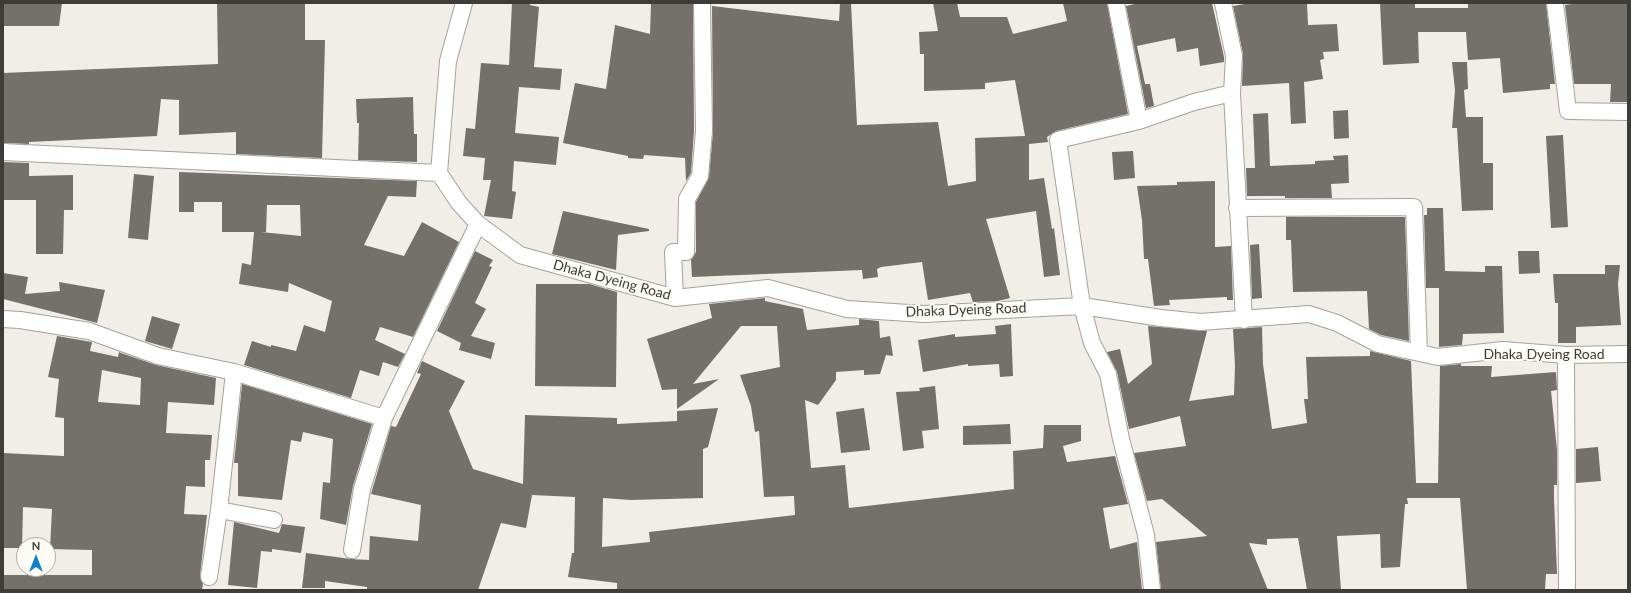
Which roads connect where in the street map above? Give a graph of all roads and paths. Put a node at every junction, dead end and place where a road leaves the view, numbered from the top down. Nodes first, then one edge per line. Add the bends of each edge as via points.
1 (464, 3) edge
2 (702, 3) edge
3 (1116, 3) edge
4 (1223, 3) edge
5 (1555, 3) edge
6 (1232, 93) junction
7 (1628, 112) edge
8 (1139, 121) junction
9 (3, 152) edge
10 (439, 172) junction
11 (1237, 208) junction
12 (478, 224) junction
13 (675, 298) junction
14 (1082, 306) junction
15 (3, 318) edge
16 (1244, 320) junction
17 (1419, 353) junction
18 (1628, 354) edge
19 (1566, 355) junction
20 (234, 372) junction
21 (384, 418) junction
22 (219, 510) junction
23 (274, 520) dead end
24 (352, 550) dead end
25 (208, 577) dead end
26 (1152, 590) edge
27 (1567, 590) edge

1 - 10 street via 448,61
2 - 13 street via 704,131 700,176 687,198 686,252 673,252
3 - 8 street
4 - 6 street via 1234,56
5 - 7 street via 1568,111
6 - 8 street via 1194,102
6 - 11 street
8 - 14 street via 1058,140
9 - 10 street
10 - 12 street, Dhaka Dyeing Road via 459,203
11 - 16 street
11 - 17 street via 1414,207
12 - 13 street, Dhaka Dyeing Road via 520,255
12 - 21 street
13 - 14 street, Dhaka Dyeing Road via 768,288 848,309 924,314
14 - 16 street, Dhaka Dyeing Road via 1200,322
14 - 26 street via 1092,342 1108,374 1121,439 1146,535
15 - 20 street via 90,331 158,356
16 - 17 street, Dhaka Dyeing Road via 1309,314 1337,323 1378,344
17 - 19 street, Dhaka Dyeing Road via 1438,357 1503,350
18 - 19 street, Dhaka Dyeing Road
19 - 27 street
20 - 21 street
20 - 22 street
21 - 24 street via 362,489
22 - 23 street
22 - 25 street

